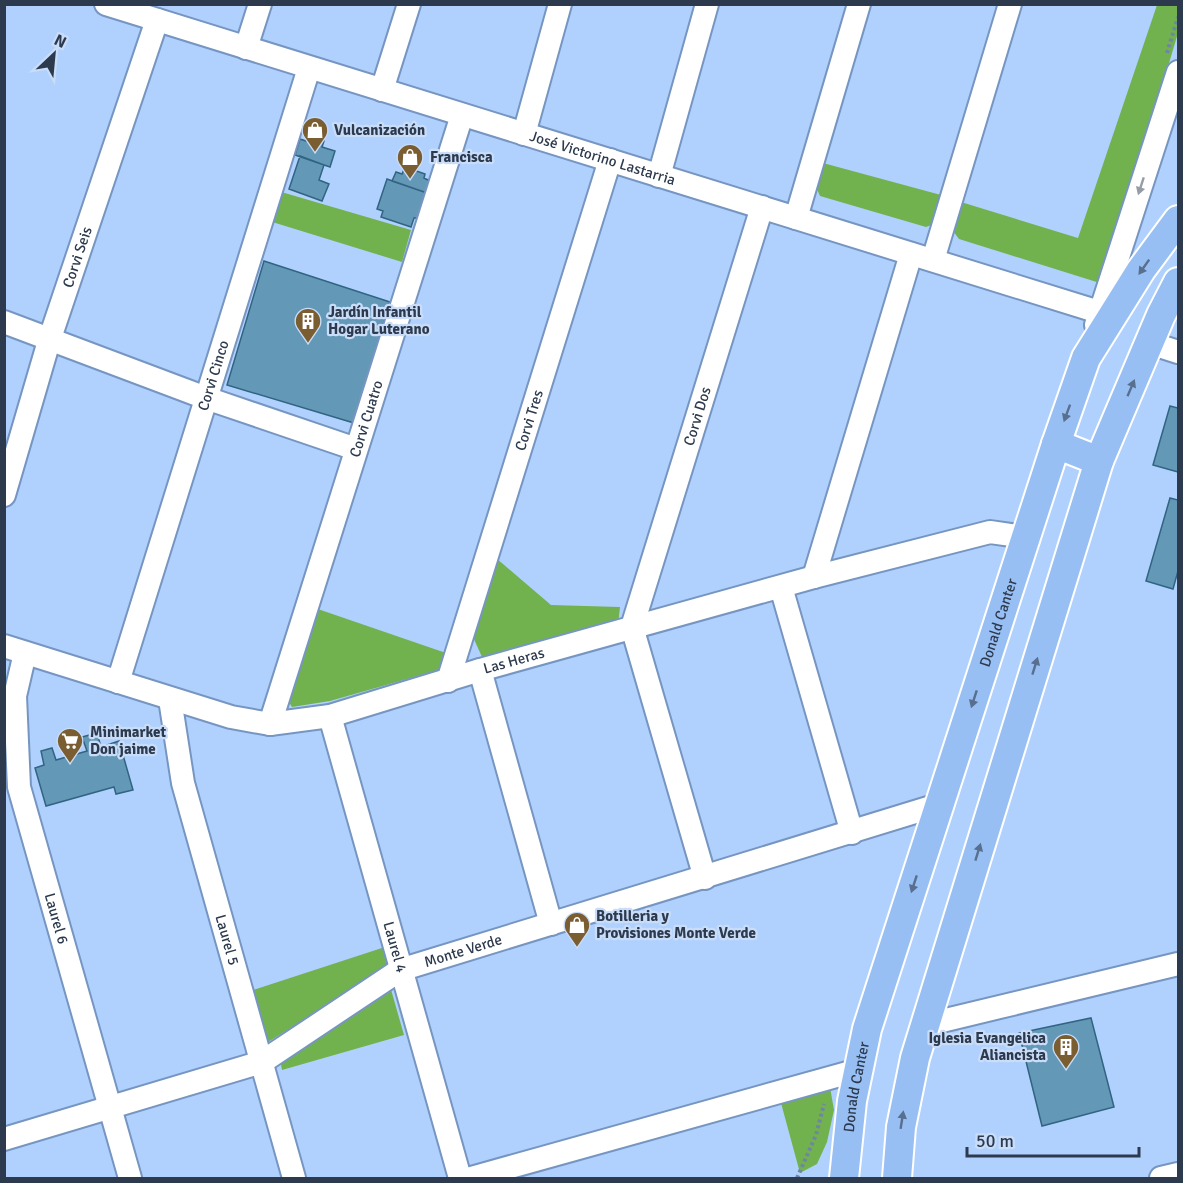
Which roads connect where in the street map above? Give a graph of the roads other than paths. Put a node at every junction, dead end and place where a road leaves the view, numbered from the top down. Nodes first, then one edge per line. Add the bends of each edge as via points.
1 (260, 4) edge
2 (409, 4) edge
3 (560, 4) edge
4 (707, 4) edge
5 (859, 4) edge
6 (1010, 4) edge
7 (108, 5) edge
8 (157, 20) junction
9 (246, 48) junction
10 (309, 68) junction
11 (1179, 72) edge
12 (382, 90) junction
13 (462, 115) junction
14 (524, 134) junction
15 (610, 160) junction
16 (659, 176) junction
17 (762, 207) junction
18 (796, 218) junction
19 (1179, 220) edge
20 (911, 254) junction
21 (933, 260) junction
22 (1179, 282) edge
23 (1099, 312) junction
24 (4, 322) edge
25 (49, 341) junction
26 (1150, 343) junction
27 (1179, 352) edge
28 (1086, 358) junction
29 (206, 398) junction
30 (1056, 444) junction
31 (356, 449) junction
32 (1100, 461) junction
33 (4, 495) edge
34 (1025, 537) junction
35 (814, 577) junction
36 (781, 587) junction
37 (632, 627) junction
38 (15, 649) edge
39 (480, 670) junction
40 (448, 681) junction
41 (118, 682) junction
42 (170, 699) junction
43 (330, 716) junction
44 (270, 724) junction
45 (12, 789) edge
46 (941, 804) junction
47 (852, 833) junction
48 (705, 878) junction
49 (551, 924) junction
50 (1179, 963) edge
51 (400, 970) junction
52 (925, 1025) junction
53 (262, 1062) junction
54 (845, 1074) junction
55 (110, 1107) junction
56 (4, 1139) edge
57 (1179, 1174) edge
58 (130, 1179) edge
59 (294, 1179) edge
60 (460, 1179) edge
61 (471, 1179) edge
62 (844, 1179) edge
63 (897, 1179) edge
64 (1161, 1179) edge

1 - 9 street
2 - 12 street
3 - 14 street
4 - 16 street
5 - 18 street
6 - 21 street
7 - 8 street, José Victorino Lastarria
8 - 9 street, José Victorino Lastarria
8 - 25 street, Corvi Seis
9 - 10 street, José Victorino Lastarria
10 - 12 street, José Victorino Lastarria
10 - 29 street, Corvi Cinco
11 -> 23 street, Donald Canter
12 - 13 street, José Victorino Lastarria
13 - 14 street, José Victorino Lastarria
13 - 31 street, Corvi Cuatro
14 - 15 street, José Victorino Lastarria
15 - 16 street, José Victorino Lastarria
15 - 40 street, Corvi Tres
16 - 17 street, José Victorino Lastarria
17 - 18 street, José Victorino Lastarria
17 - 37 street, Corvi Dos
18 - 20 street, José Victorino Lastarria
19 -> 28 main road via 1141,270
20 - 21 street, José Victorino Lastarria
20 - 35 street
21 - 23 street, José Victorino Lastarria
22 - 26 main road
23 - 28 street, Donald Canter
24 - 25 street
25 - 29 street
25 - 33 street, Corvi Seis
26 - 27 street
32 -> 26 main road
28 -> 30 main road, Donald Canter
29 - 31 street
29 - 41 street, Corvi Cinco
30 - 32 main road
30 - 34 main road, Donald Canter
31 - 44 street, Corvi Cuatro
52 -> 32 main road
34 - 35 street, Las Heras via 990,532
34 -> 46 main road, Donald Canter
35 - 36 street, Las Heras
36 - 37 street, Las Heras
36 - 47 street
37 - 39 street, Las Heras
37 - 48 street
38 - 41 street, Las Heras
38 - 45 street, Laurel 6
39 - 40 street, Las Heras
39 - 49 street
40 - 43 street, Las Heras
41 - 42 street, Las Heras
42 - 44 street, Las Heras
42 - 53 street, Laurel 5 via 183,783
43 - 44 street, Las Heras
43 - 51 street, Laurel 4
45 - 55 street, Laurel 6
46 - 47 street, Monte Verde
46 -> 54 main road, Donald Canter via 867,1029
47 - 48 street, Monte Verde
48 - 49 street, Monte Verde
49 - 51 street, Monte Verde
50 - 52 street
51 - 53 street, Monte Verde
51 - 60 street, Laurel 4
63 -> 52 main road via 907,1092
53 - 55 street, Monte Verde
53 - 59 street, Laurel 5
54 - 61 street
54 - 62 main road, Donald Canter
55 - 56 street, Monte Verde
55 - 58 street, Laurel 6
57 - 64 street

